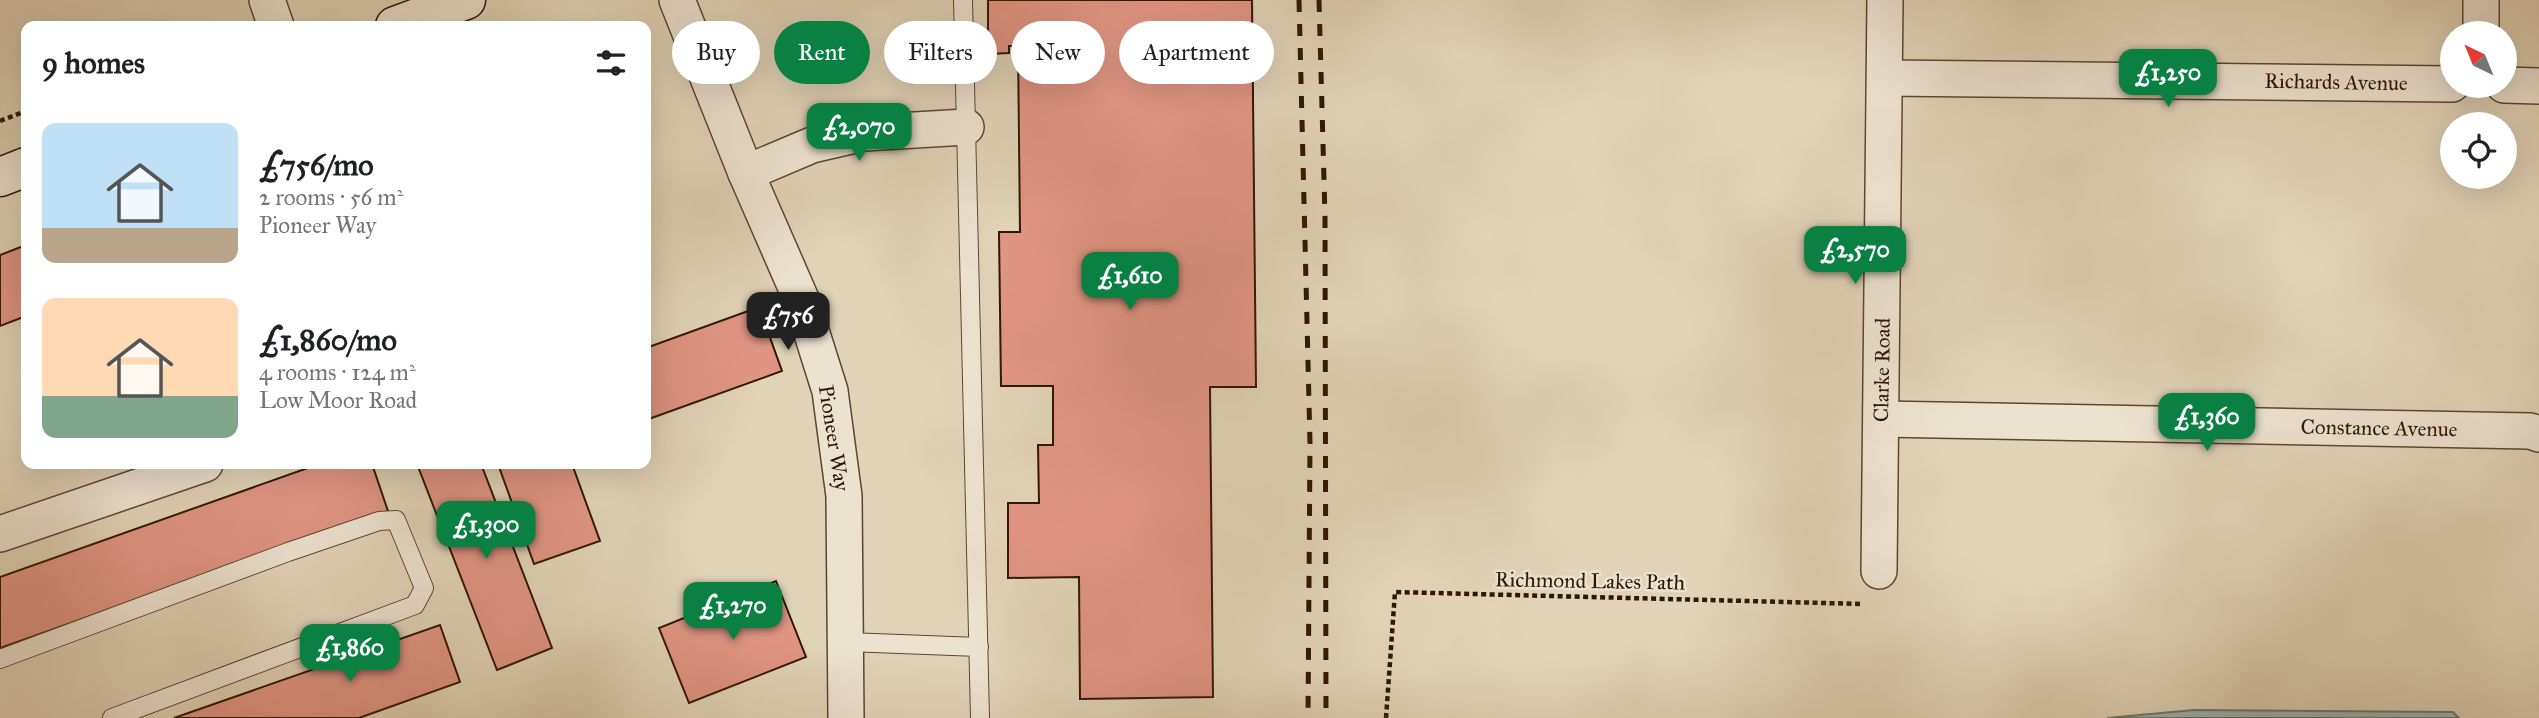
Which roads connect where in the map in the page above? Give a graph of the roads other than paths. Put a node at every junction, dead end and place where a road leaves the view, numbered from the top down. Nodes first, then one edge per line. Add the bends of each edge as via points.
1 (267, 0) edge
2 (466, 0) edge
3 (677, 0) edge
4 (963, 0) edge
5 (1885, 0) edge
6 (2481, 0) edge
7 (274, 21) edge
8 (409, 21) edge
9 (2482, 21) edge
10 (1885, 78) junction
11 (2440, 84) edge
12 (2517, 85) edge
13 (2539, 86) edge
14 (966, 127) junction
15 (21, 169) edge
16 (746, 173) junction
17 (0, 177) edge
18 (1882, 419) junction
19 (2539, 434) edge
20 (190, 469) edge
21 (0, 534) edge
22 (1879, 571) road end
23 (847, 642) junction
24 (979, 647) junction
25 (0, 659) edge
26 (112, 718) edge
27 (846, 718) edge
28 (980, 718) edge

1 - 7 street
2 - 8 main road
3 - 16 street, Pioneer Way
4 - 14 lane
5 - 10 street, Clarke Road
6 - 9 street
10 - 11 street, Richards Avenue
10 - 18 street, Clarke Road
12 - 13 street
14 - 16 street via 864,133 812,145
14 - 24 lane
15 - 17 main road
16 - 23 street, Pioneer Way via 801,299 830,391 844,496
18 - 19 street, Constance Avenue
18 - 22 street, Clarke Road
20 - 21 street
23 - 24 lane
23 - 27 street, Pioneer Way
24 - 28 lane
25 - 26 lane via 288,552 379,521 396,520 424,588 415,606

